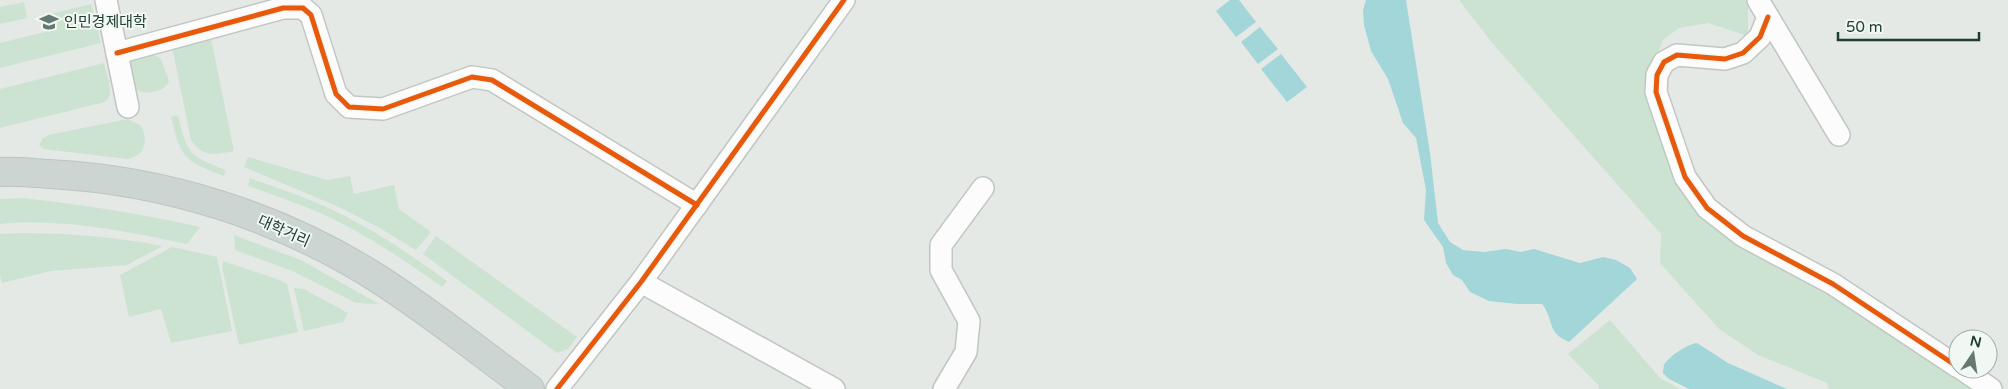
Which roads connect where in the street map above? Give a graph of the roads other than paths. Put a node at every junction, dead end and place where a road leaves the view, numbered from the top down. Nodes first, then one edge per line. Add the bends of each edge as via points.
1 (106, 0) edge
2 (844, 0) edge
3 (1763, 8) edge
4 (117, 53) junction
5 (128, 107) dead end
6 (1839, 135) dead end
7 (0, 172) edge
8 (983, 188) dead end
9 (697, 205) junction
10 (641, 282) junction
11 (1948, 360) edge
12 (1976, 379) edge
13 (530, 389) edge
14 (557, 389) edge
15 (834, 389) edge
16 (944, 389) edge
17 (1991, 389) edge

1 - 4 street
2 - 9 street
3 - 6 street
3 - 11 street via 1760,37 1742,53 1725,59 1677,56 1664,62 1657,75 1656,92 1685,177 1707,208 1743,236 1833,284
4 - 5 street
4 - 9 street via 284,8 303,8 311,16 336,94 349,107 383,109 472,77 492,80
7 - 13 main road, 대학거리 via 85,176 168,190 223,205 274,225 377,278
8 - 16 street via 941,245 941,270 968,321 966,352
9 - 10 street
10 - 14 street
10 - 15 street
12 - 17 street

